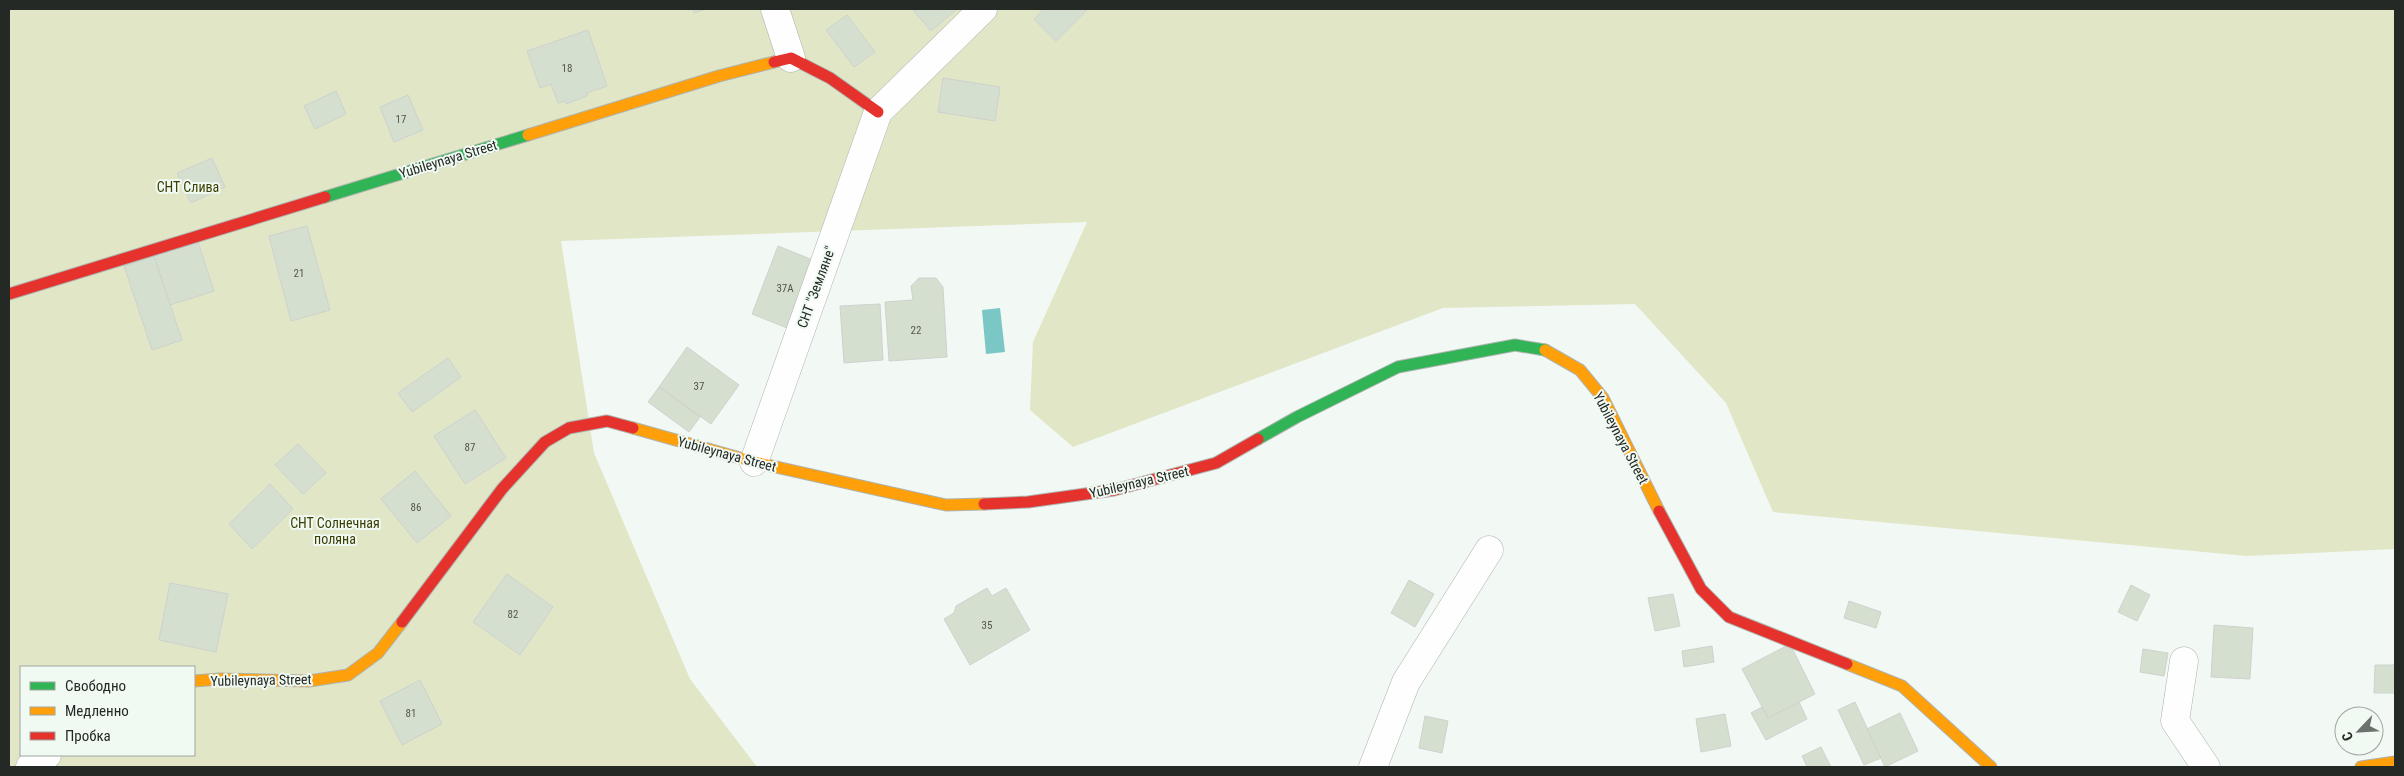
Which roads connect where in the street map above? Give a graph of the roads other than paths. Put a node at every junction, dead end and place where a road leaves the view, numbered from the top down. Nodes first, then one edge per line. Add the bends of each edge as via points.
1 (775, 9) edge
2 (983, 9) edge
3 (791, 58) junction
4 (878, 112) junction
5 (9, 294) edge
6 (754, 462) junction
7 (1489, 550) dead end
8 (2184, 661) dead end
9 (195, 681) edge
10 (46, 756) edge
11 (2395, 762) edge
12 (30, 767) edge
13 (1373, 767) edge
14 (1991, 767) edge
15 (2206, 767) edge
16 (2361, 767) edge

1 - 3 street
2 - 4 street
3 - 4 street via 830,78
3 - 5 street, Yubileynaya Street via 719,76
4 - 6 street, СНТ "Земляне"
6 - 9 street, Yubileynaya Street via 607,421 569,428 545,442 522,466 378,653 348,675 309,680
6 - 14 street, Yubileynaya Street via 946,505 1028,502 1114,490 1216,464 1297,417 1398,366 1515,345 1545,350 1580,370 1603,398 1701,589 1729,617 1902,686
7 - 13 street via 1406,682
8 - 15 street via 2176,721
10 - 12 street
11 - 16 street

